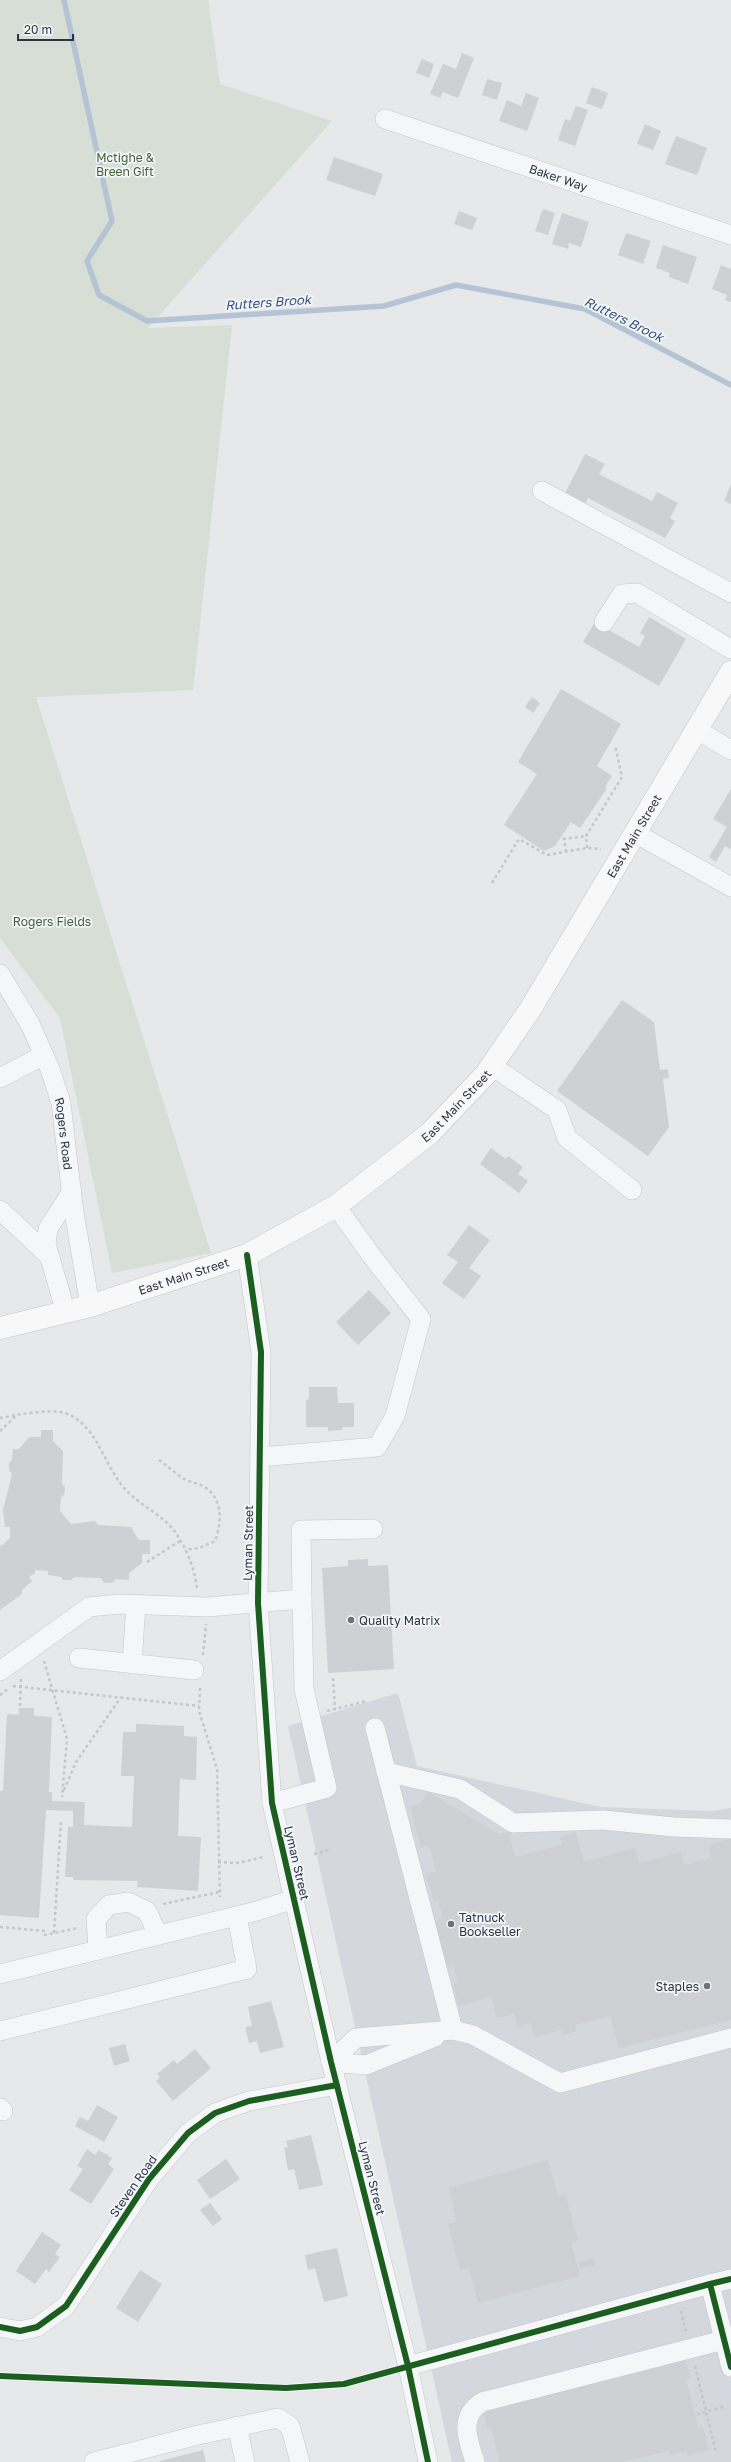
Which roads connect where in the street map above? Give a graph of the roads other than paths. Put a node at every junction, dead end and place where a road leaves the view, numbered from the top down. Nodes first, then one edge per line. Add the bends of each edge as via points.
1 (385, 119) dead end
2 (731, 235) edge
3 (542, 491) dead end
4 (731, 593) edge
5 (604, 622) dead end
6 (731, 649) edge
7 (731, 672) edge
8 (697, 730) junction
9 (731, 750) edge
10 (635, 833) junction
11 (731, 887) edge
12 (0, 974) edge
13 (44, 1055) junction
14 (492, 1066) junction
15 (0, 1078) edge
16 (632, 1190) dead end
17 (72, 1191) junction
18 (336, 1206) junction
19 (0, 1210) edge
20 (47, 1254) junction
21 (247, 1254) junction
22 (90, 1306) junction
23 (66, 1313) junction
24 (0, 1328) edge
25 (260, 1457) junction
26 (373, 1529) dead end
27 (302, 1599) junction
28 (258, 1603) junction
29 (136, 1604) junction
30 (79, 1658) dead end
31 (132, 1664) junction
32 (0, 1671) edge
33 (199, 1671) road end
34 (375, 1728) dead end
35 (386, 1772) junction
36 (272, 1803) junction
37 (731, 1829) edge
38 (294, 1899) junction
39 (237, 1916) junction
40 (158, 1935) junction
41 (98, 1950) junction
42 (0, 1974) edge
43 (453, 2030) junction
44 (0, 2031) edge
45 (731, 2038) edge
46 (331, 2062) junction
47 (337, 2085) junction
48 (731, 2279) edge
49 (710, 2284) junction
50 (0, 2327) edge
51 (724, 2340) junction
52 (408, 2366) junction
53 (731, 2367) edge
54 (237, 2426) junction
55 (94, 2462) edge
56 (245, 2462) edge
57 (300, 2462) edge
58 (428, 2462) edge
59 (475, 2462) edge

1 - 2 street, Baker Way
3 - 4 street
5 - 6 street via 622,594 637,594
7 - 8 main road, East Main Street
8 - 9 street
8 - 10 main road, East Main Street
10 - 11 street
10 - 14 main road, East Main Street via 531,1008
12 - 13 street, Rogers Road via 30,1024
13 - 15 street
13 - 17 street, Rogers Road via 61,1103
14 - 16 street via 557,1110 567,1138
14 - 18 main road, East Main Street via 429,1134
17 - 20 street via 48,1229
17 - 22 street, Rogers Road
18 - 21 main road, East Main Street
18 - 25 street via 371,1256 421,1319 395,1416 377,1448
19 - 20 street
20 - 23 street via 55,1272
21 - 22 main road, East Main Street
21 - 25 street, Lyman Street via 261,1352
22 - 23 main road, East Main Street
23 - 24 main road, East Main Street
25 - 28 street, Lyman Street
26 - 27 street via 301,1530
27 - 28 street
27 - 36 street via 304,1688 327,1788
28 - 29 street via 207,1607
28 - 36 street, Lyman Street
29 - 31 street
29 - 32 street via 89,1607
30 - 31 street
31 - 33 street
34 - 35 street
35 - 37 street via 460,1789 513,1823 603,1820 674,1827
35 - 43 street
36 - 38 street, Lyman Street
38 - 39 street
38 - 46 street, Lyman Street
39 - 40 street
39 - 44 street via 247,1969
40 - 41 street
40 - 41 street via 147,1911 128,1902 109,1905 96,1919
41 - 42 street
43 - 45 street via 473,2035 560,2083
43 - 46 street via 366,2066
43 - 46 street via 356,2038
46 - 47 street, Lyman Street
47 - 50 street, Steven Road via 249,2101 215,2113 188,2133 149,2179 66,2306 37,2327 20,2331
47 - 52 street, Lyman Street
48 - 49 street
49 - 51 street
49 - 52 street
51 - 53 street
51 - 59 street via 482,2402 473,2408 465,2433
52 - 58 street, Lyman Street
54 - 55 street
54 - 56 street
54 - 57 street via 278,2418 290,2426

